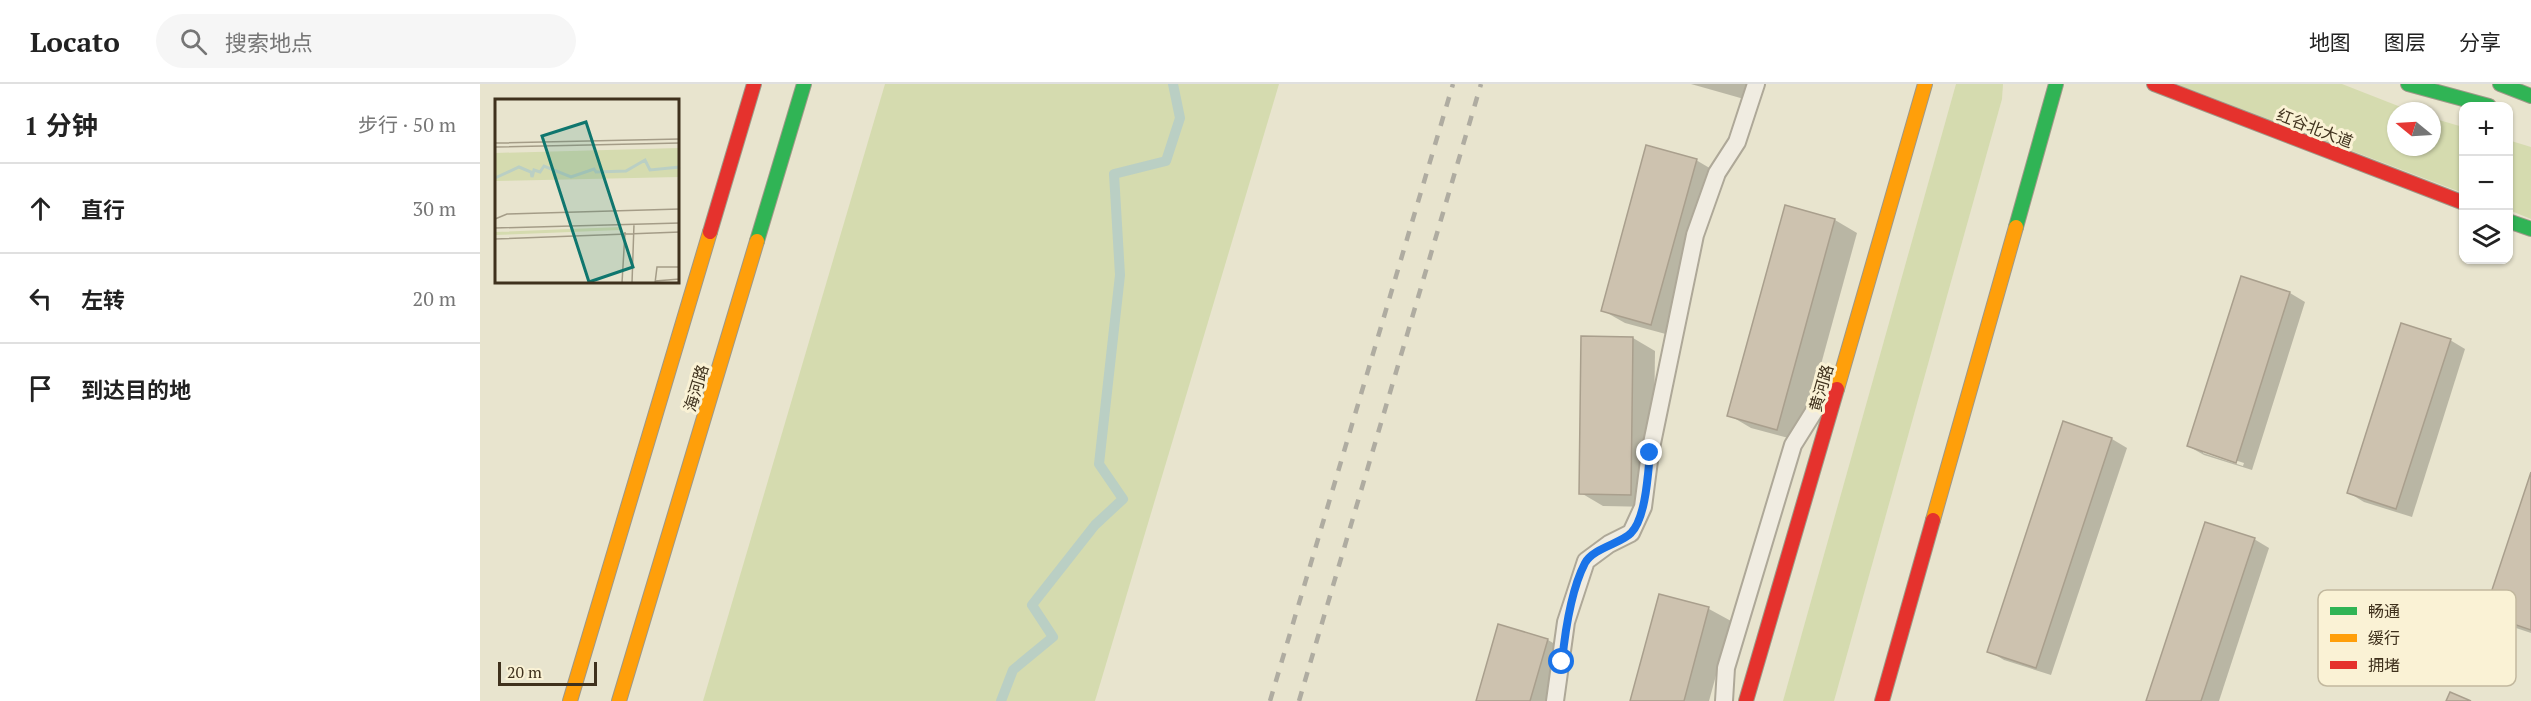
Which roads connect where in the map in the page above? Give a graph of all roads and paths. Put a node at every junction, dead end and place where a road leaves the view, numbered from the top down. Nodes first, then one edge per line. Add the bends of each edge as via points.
1 (754, 84) edge
2 (804, 84) edge
3 (1756, 84) edge
4 (1925, 84) edge
5 (2056, 84) edge
6 (2154, 84) edge
7 (2408, 84) edge
8 (2500, 84) edge
9 (2531, 96) edge
10 (2474, 102) edge
11 (2459, 201) edge
12 (2513, 223) edge
13 (2531, 229) edge
14 (1846, 360) junction
15 (570, 701) edge
16 (619, 701) edge
17 (1555, 701) edge
18 (1725, 701) edge
19 (1746, 701) edge
20 (1882, 701) edge

1 - 15 main road, 海河路
2 - 16 main road, 海河路
3 - 17 lane via 1737,142 1718,173 1695,236 1650,453 1643,507 1631,533 1586,561 1566,622
4 - 14 main road, 黄河路
5 - 20 main road
6 - 11 main road, 红谷北大道
7 - 10 main road
8 - 9 main road
12 - 13 main road
14 - 18 lane via 1793,445 1726,668
14 - 19 main road, 黄河路

